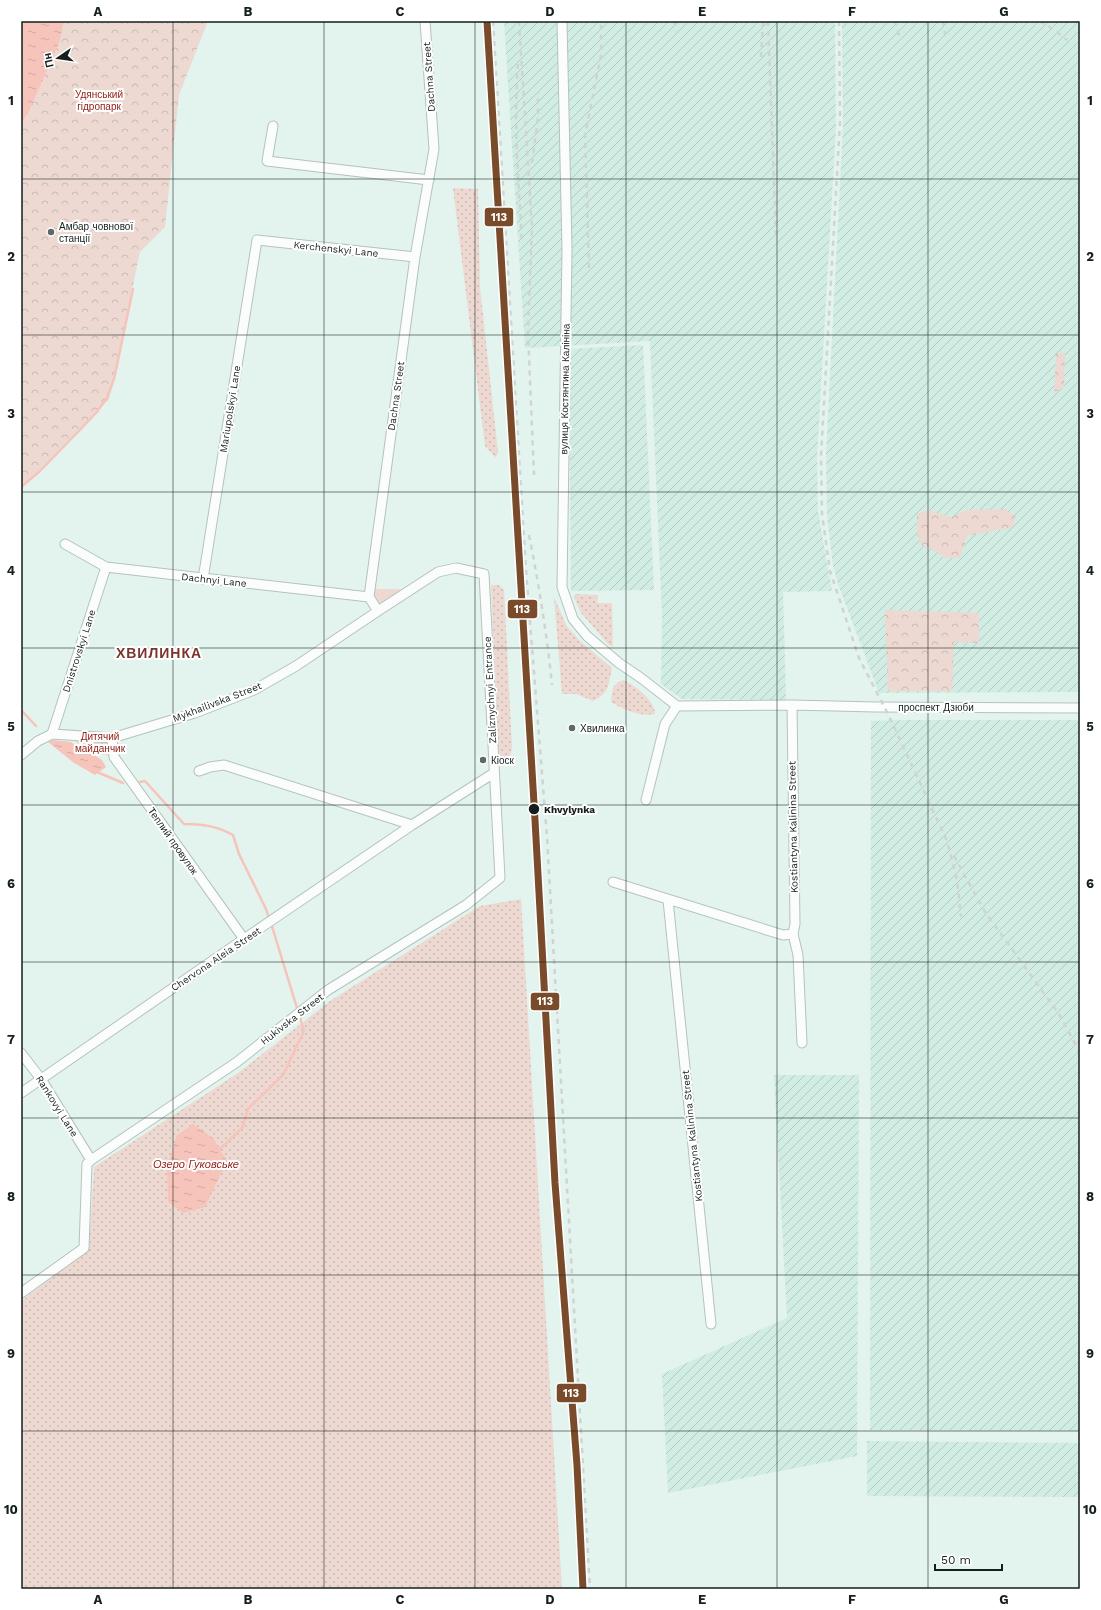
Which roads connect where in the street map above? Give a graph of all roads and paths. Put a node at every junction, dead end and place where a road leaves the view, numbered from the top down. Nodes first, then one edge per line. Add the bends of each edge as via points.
1 (425, 21) edge
2 (562, 21) edge
3 (273, 126) dead end
4 (429, 180) junction
5 (257, 240) joint
6 (415, 257) junction
7 (65, 544) dead end
8 (106, 567) junction
9 (484, 574) joint
10 (203, 579) junction
11 (369, 597) junction
12 (378, 610) junction
13 (792, 705) junction
14 (677, 706) junction
15 (1080, 708) edge
16 (52, 734) junction
17 (112, 738) junction
18 (21, 755) edge
19 (199, 771) dead end
20 (494, 773) junction
21 (646, 800) dead end
22 (412, 825) junction
23 (500, 878) joint
24 (612, 882) dead end
25 (668, 900) junction
26 (793, 934) junction
27 (244, 939) junction
28 (802, 1043) dead end
29 (21, 1053) edge
30 (41, 1079) junction
31 (21, 1093) edge
32 (89, 1162) junction
33 (21, 1293) edge
34 (711, 1324) dead end

1 - 4 street, Dachna Street via 434,149
2 - 14 street, вулиця Костянтина Калініна via 568,250 562,587 573,620 587,636
3 - 4 street via 267,161
4 - 6 street, Dachna Street
5 - 6 street, Kerchenskyi Lane
5 - 10 street, Mariupolskyi Lane
6 - 11 street, Dachna Street
7 - 8 street, Dachnyi Lane
8 - 10 street, Dachnyi Lane
8 - 16 street, Dnistrovskyi Lane
9 - 12 street, Mykhailivska Street via 456,568 438,572
9 - 20 street, Zaliznychnyi Entrance
10 - 11 street, Dachnyi Lane
11 - 12 street
12 - 17 street, Mykhailivska Street via 296,666 254,690 195,713
13 - 14 street
13 - 15 street, проспект Дзюби
13 - 26 street, Kostiantyna Kalinina Street
14 - 21 street via 665,724
16 - 17 street, Mykhailivska Street
16 - 18 street via 38,741
17 - 27 street, Теплий провулок via 114,757
19 - 22 street via 224,765
20 - 22 street, Chervona Aleia Street
20 - 23 street, Zaliznychnyi Entrance
22 - 27 street, Chervona Aleia Street
23 - 32 street, Hukivska Street via 466,905 328,990 238,1062
24 - 25 street
25 - 26 street via 783,935
25 - 34 street, Kostiantyna Kalinina Street
26 - 28 street via 798,955
27 - 30 street, Chervona Aleia Street
29 - 30 street, Rankovyi Lane
30 - 31 street, Chervona Aleia Street
30 - 32 street, Rankovyi Lane
32 - 33 street via 84,1248

